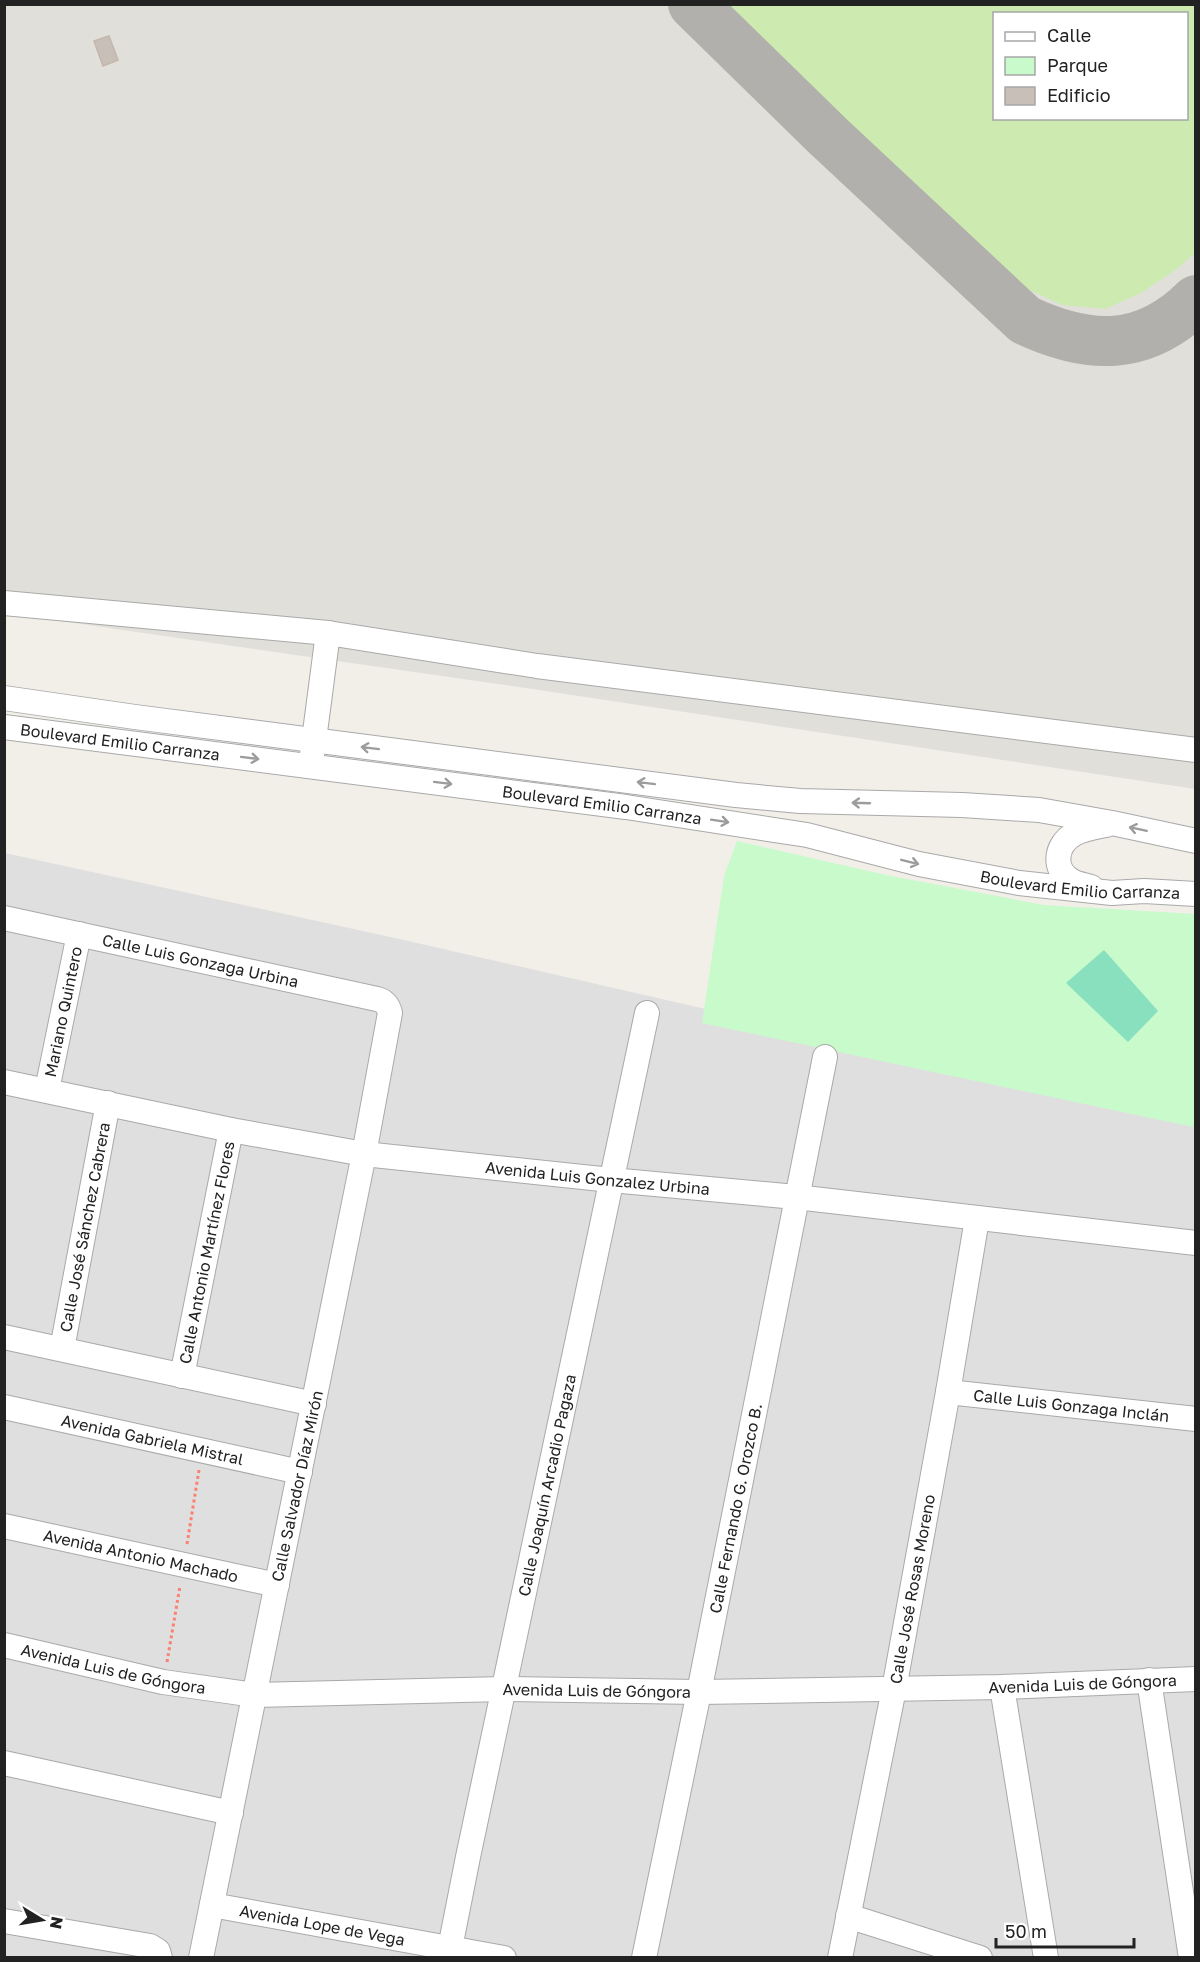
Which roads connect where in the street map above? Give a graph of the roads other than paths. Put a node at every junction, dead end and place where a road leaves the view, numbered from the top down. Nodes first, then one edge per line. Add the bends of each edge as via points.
1 (4, 603) edge
2 (328, 633) junction
3 (4, 698) edge
4 (4, 727) edge
5 (314, 741) junction
6 (1196, 750) edge
7 (311, 766) junction
8 (1112, 823) junction
9 (1196, 841) edge
10 (1112, 893) junction
11 (1196, 894) edge
12 (4, 918) edge
13 (80, 934) junction
14 (390, 1013) joint
15 (647, 1013) dead end
16 (825, 1057) dead end
17 (4, 1082) edge
18 (47, 1090) junction
19 (108, 1103) junction
20 (231, 1130) junction
21 (364, 1154) junction
22 (611, 1180) junction
23 (796, 1197) junction
24 (977, 1219) junction
25 (1196, 1243) edge
26 (4, 1337) edge
27 (62, 1349) junction
28 (182, 1376) junction
29 (948, 1392) junction
30 (314, 1404) junction
31 (4, 1407) edge
32 (1196, 1419) edge
33 (300, 1472) junction
34 (4, 1526) edge
35 (277, 1585) junction
36 (4, 1646) edge
37 (1196, 1679) edge
38 (1149, 1680) junction
39 (1002, 1686) junction
40 (504, 1689) junction
41 (894, 1689) junction
42 (699, 1692) junction
43 (255, 1695) junction
44 (4, 1763) edge
45 (231, 1813) junction
46 (212, 1905) junction
47 (848, 1916) junction
48 (4, 1921) edge
49 (449, 1953) edge
50 (160, 1958) edge
51 (201, 1958) edge
52 (504, 1958) edge
53 (644, 1958) edge
54 (840, 1958) edge
55 (980, 1958) edge
56 (1046, 1958) edge
57 (1191, 1958) edge

1 - 2 street
2 - 5 street
2 - 6 street via 537,666
3 - 5 street, Boulevard Emilio Carranza
4 -> 7 street, Boulevard Emilio Carranza
5 - 7 street
8 -> 5 street, Boulevard Emilio Carranza via 1039,810 736,795
7 -> 10 street, Boulevard Emilio Carranza via 796,833 997,879
9 -> 8 street, Boulevard Emilio Carranza
8 - 10 street via 1065,841 1058,862 1072,881
10 - 11 street, Boulevard Emilio Carranza
12 - 13 street, Calle Luis Gonzaga Urbina
13 - 14 street, Calle Luis Gonzaga Urbina via 383,1000
13 - 18 street, Mariano Quintero
14 - 21 street, Calle Salvador Díaz Mirón
15 - 22 street, Calle Joaquín Arcadio Pagaza
16 - 23 street, Calle Fernando G. Orozco B.
17 - 18 street, Avenida Luis Gonzalez Urbina
18 - 19 street, Avenida Luis Gonzalez Urbina
19 - 20 street, Avenida Luis Gonzalez Urbina
19 - 27 street, Calle José Sánchez Cabrera
20 - 21 street, Avenida Luis Gonzalez Urbina
20 - 28 street, Calle Antonio Martínez Flores
21 - 22 street, Avenida Luis Gonzalez Urbina
21 - 30 street, Calle Salvador Díaz Mirón
22 - 23 street, Avenida Luis Gonzalez Urbina
22 - 40 street, Calle Joaquín Arcadio Pagaza
23 - 24 street, Avenida Luis Gonzalez Urbina
23 - 42 street, Calle Fernando G. Orozco B.
24 - 25 street, Avenida Luis Gonzalez Urbina
24 - 29 street, Calle José Rosas Moreno
26 - 27 street
27 - 28 street
28 - 30 street
29 - 32 street, Calle Luis Gonzaga Inclán
29 - 41 street, Calle José Rosas Moreno
30 - 33 street, Calle Salvador Díaz Mirón
31 - 33 street, Avenida Gabriela Mistral
33 - 35 street, Calle Salvador Díaz Mirón
34 - 35 street, Avenida Antonio Machado
35 - 43 street, Calle Salvador Díaz Mirón
36 - 43 street, Avenida Luis de Góngora via 163,1682
37 - 38 street, Avenida Luis de Góngora
38 - 39 street, Avenida Luis de Góngora
38 - 57 street
39 - 41 street, Avenida Luis de Góngora
39 - 56 street
40 - 42 street, Avenida Luis de Góngora
40 - 43 street, Avenida Luis de Góngora
40 - 49 street, Calle Joaquín Arcadio Pagaza
41 - 42 street, Avenida Luis de Góngora
41 - 47 street, Calle José Rosas Moreno
42 - 53 street, Calle Fernando G. Orozco B.
43 - 45 street, Calle Salvador Díaz Mirón
44 - 45 street
45 - 46 street, Calle Salvador Díaz Mirón
46 - 49 street, Avenida Lope de Vega
46 - 51 street, Calle Salvador Díaz Mirón
47 - 54 street, Calle José Rosas Moreno
47 - 55 street
48 - 50 street via 150,1946
49 - 52 street, Avenida Lope de Vega

